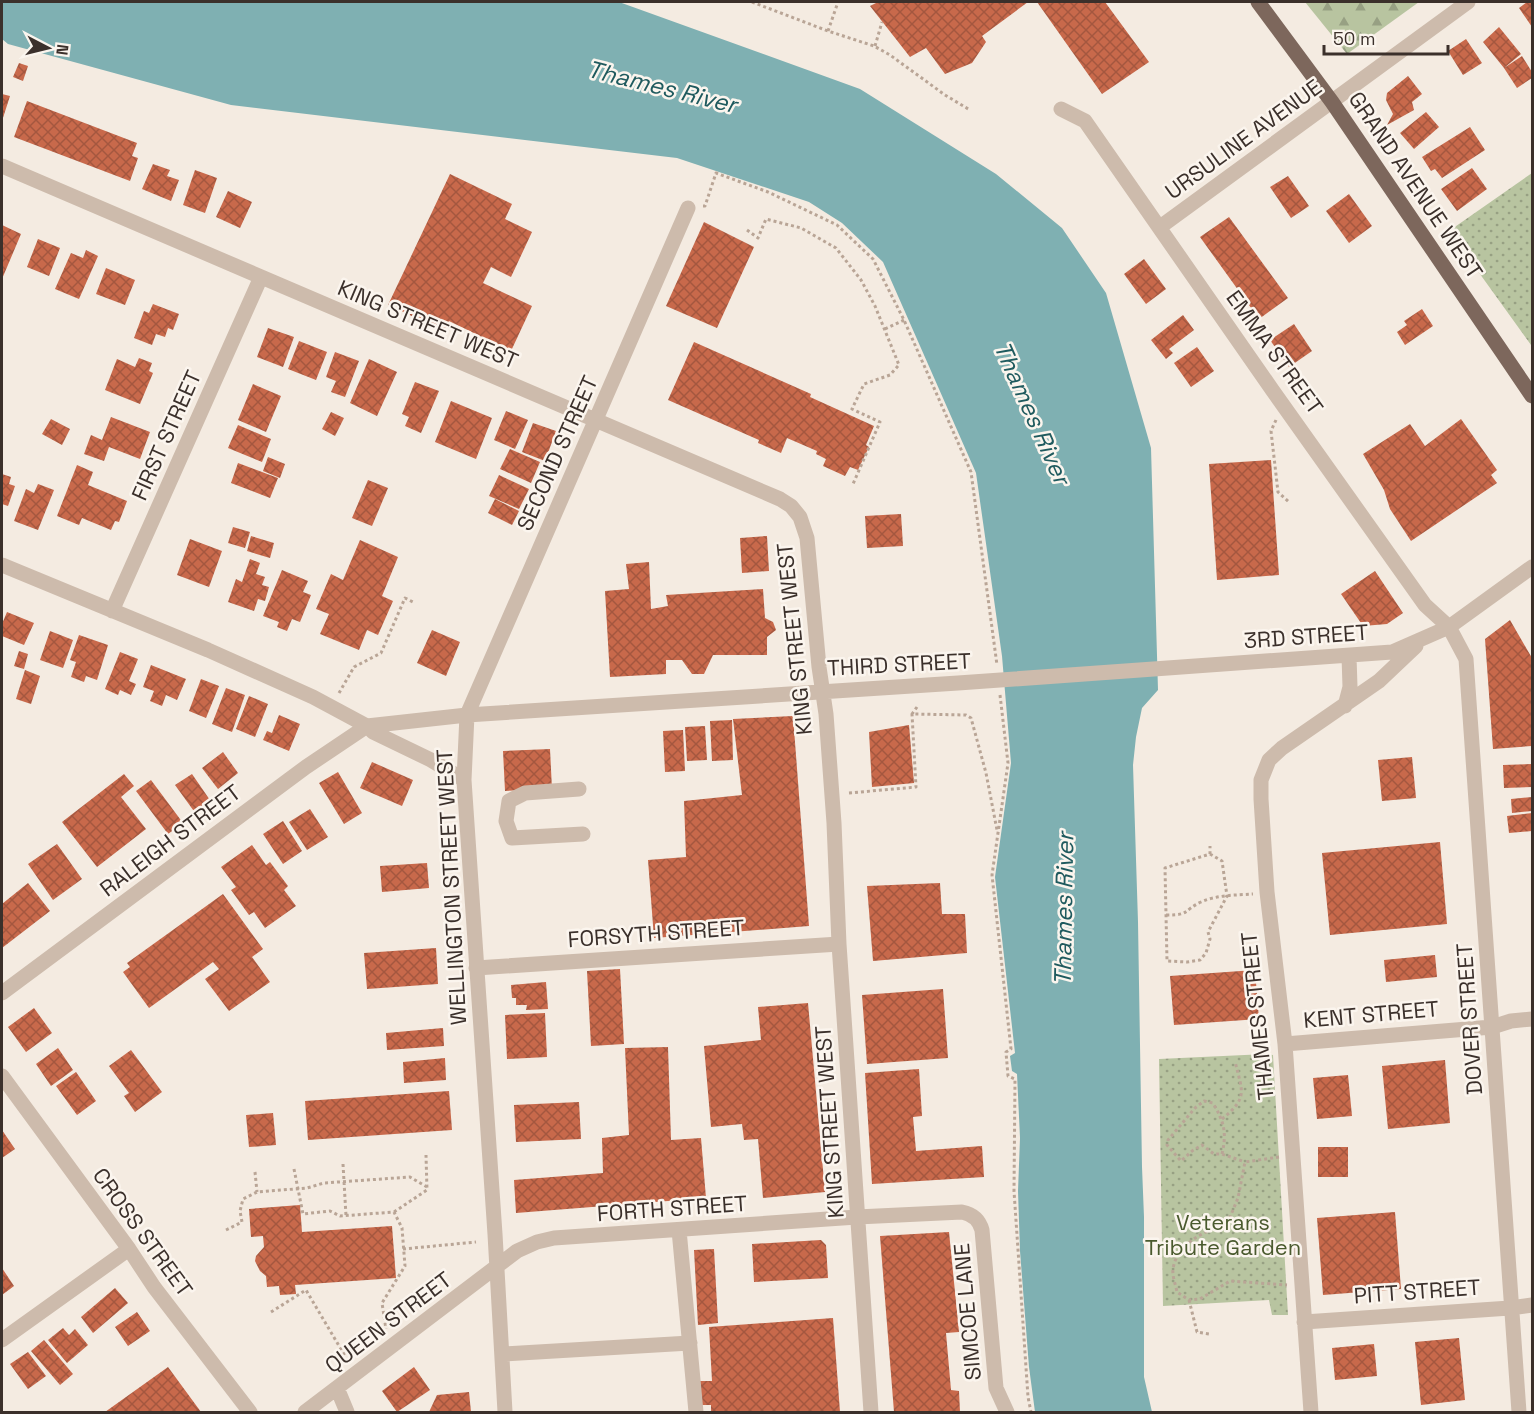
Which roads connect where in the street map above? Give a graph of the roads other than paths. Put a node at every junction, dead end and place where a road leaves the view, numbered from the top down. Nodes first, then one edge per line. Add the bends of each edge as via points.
1 (1258, 2) edge
2 (1468, 2) edge
3 (1332, 102) junction
4 (1061, 109) dead end
5 (2, 166) edge
6 (688, 208) road end
7 (1160, 227) junction
8 (261, 277) junction
9 (1533, 396) edge
10 (596, 421) junction
11 (2, 565) edge
12 (1533, 567) edge
13 (112, 611) junction
14 (1449, 627) junction
15 (1422, 640) junction
16 (1349, 656) junction
17 (1190, 667) joint
18 (822, 691) junction
19 (1345, 706) junction
20 (467, 715) junction
21 (367, 726) junction
22 (464, 780) junction
23 (579, 789) dead end
24 (583, 834) dead end
25 (839, 945) junction
26 (476, 968) junction
27 (2, 993) edge
28 (1533, 1019) edge
29 (1492, 1027) junction
30 (1284, 1044) junction
31 (2, 1076) edge
32 (858, 1217) junction
33 (679, 1230) junction
34 (129, 1249) junction
35 (497, 1268) junction
36 (1533, 1305) edge
37 (1510, 1308) junction
38 (1305, 1322) junction
39 (2, 1340) edge
40 (690, 1343) junction
41 (502, 1354) junction
42 (337, 1388) junction
43 (250, 1413) edge
44 (305, 1413) edge
45 (347, 1413) edge
46 (505, 1413) edge
47 (696, 1413) edge
48 (871, 1413) edge
49 (1007, 1413) edge
50 (1311, 1413) edge
51 (1519, 1413) edge

1 - 3 main road, GRAND AVENUE WEST
2 - 3 street, URSULINE AVENUE
3 - 7 street, URSULINE AVENUE
3 - 9 main road, GRAND AVENUE WEST
4 - 7 street, EMMA STREET via 1085,121
5 - 8 street, KING STREET WEST
6 - 10 street, SECOND STREET
7 - 14 street, EMMA STREET via 1425,605
8 - 10 street, KING STREET WEST
8 - 13 street, FIRST STREET
10 - 18 street, KING STREET WEST via 791,506 800,517 807,538
10 - 20 street, SECOND STREET
11 - 13 street
12 - 14 street
13 - 21 street via 313,697
14 - 15 street
14 - 29 street, DOVER STREET via 1466,659
15 - 16 street, 3RD STREET via 1392,652
15 - 19 street, THAMES STREET via 1379,681
16 - 17 street, 3RD STREET
16 - 19 street via 1350,687
17 - 18 street, THIRD STREET
18 - 20 street, THIRD STREET
18 - 25 street, KING STREET WEST
19 - 30 street, THAMES STREET via 1282,748 1269,760 1261,780 1267,892
20 - 21 street, WELLINGTON STREET WEST
20 - 22 street, WELLINGTON STREET WEST
21 - 22 street
21 - 27 street, RALEIGH STREET
22 - 26 street, WELLINGTON STREET WEST
23 - 24 street via 525,793 510,801 506,821 512,838
25 - 26 street, FORSYTH STREET
25 - 32 street, KING STREET WEST
26 - 35 street, WELLINGTON STREET WEST
28 - 29 street, KENT STREET
29 - 30 street, KENT STREET
29 - 37 street, DOVER STREET
30 - 38 street, THAMES STREET
31 - 34 street, CROSS STREET
32 - 33 street, FORTH STREET
32 - 48 street, KING STREET WEST
32 - 49 street, SIMCOE LANE via 962,1212 977,1219 982,1230 996,1388
33 - 35 street, FORTH STREET via 554,1238 518,1251
33 - 40 street
34 - 39 street
34 - 43 street, CROSS STREET via 153,1287
35 - 41 street, WELLINGTON STREET WEST
35 - 42 street, QUEEN STREET
36 - 37 street, PITT STREET
37 - 38 street, PITT STREET
37 - 51 street, DOVER STREET
38 - 50 street, THAMES STREET
40 - 41 street
40 - 47 street
41 - 46 street, WELLINGTON STREET WEST
42 - 44 street, QUEEN STREET
42 - 45 street

